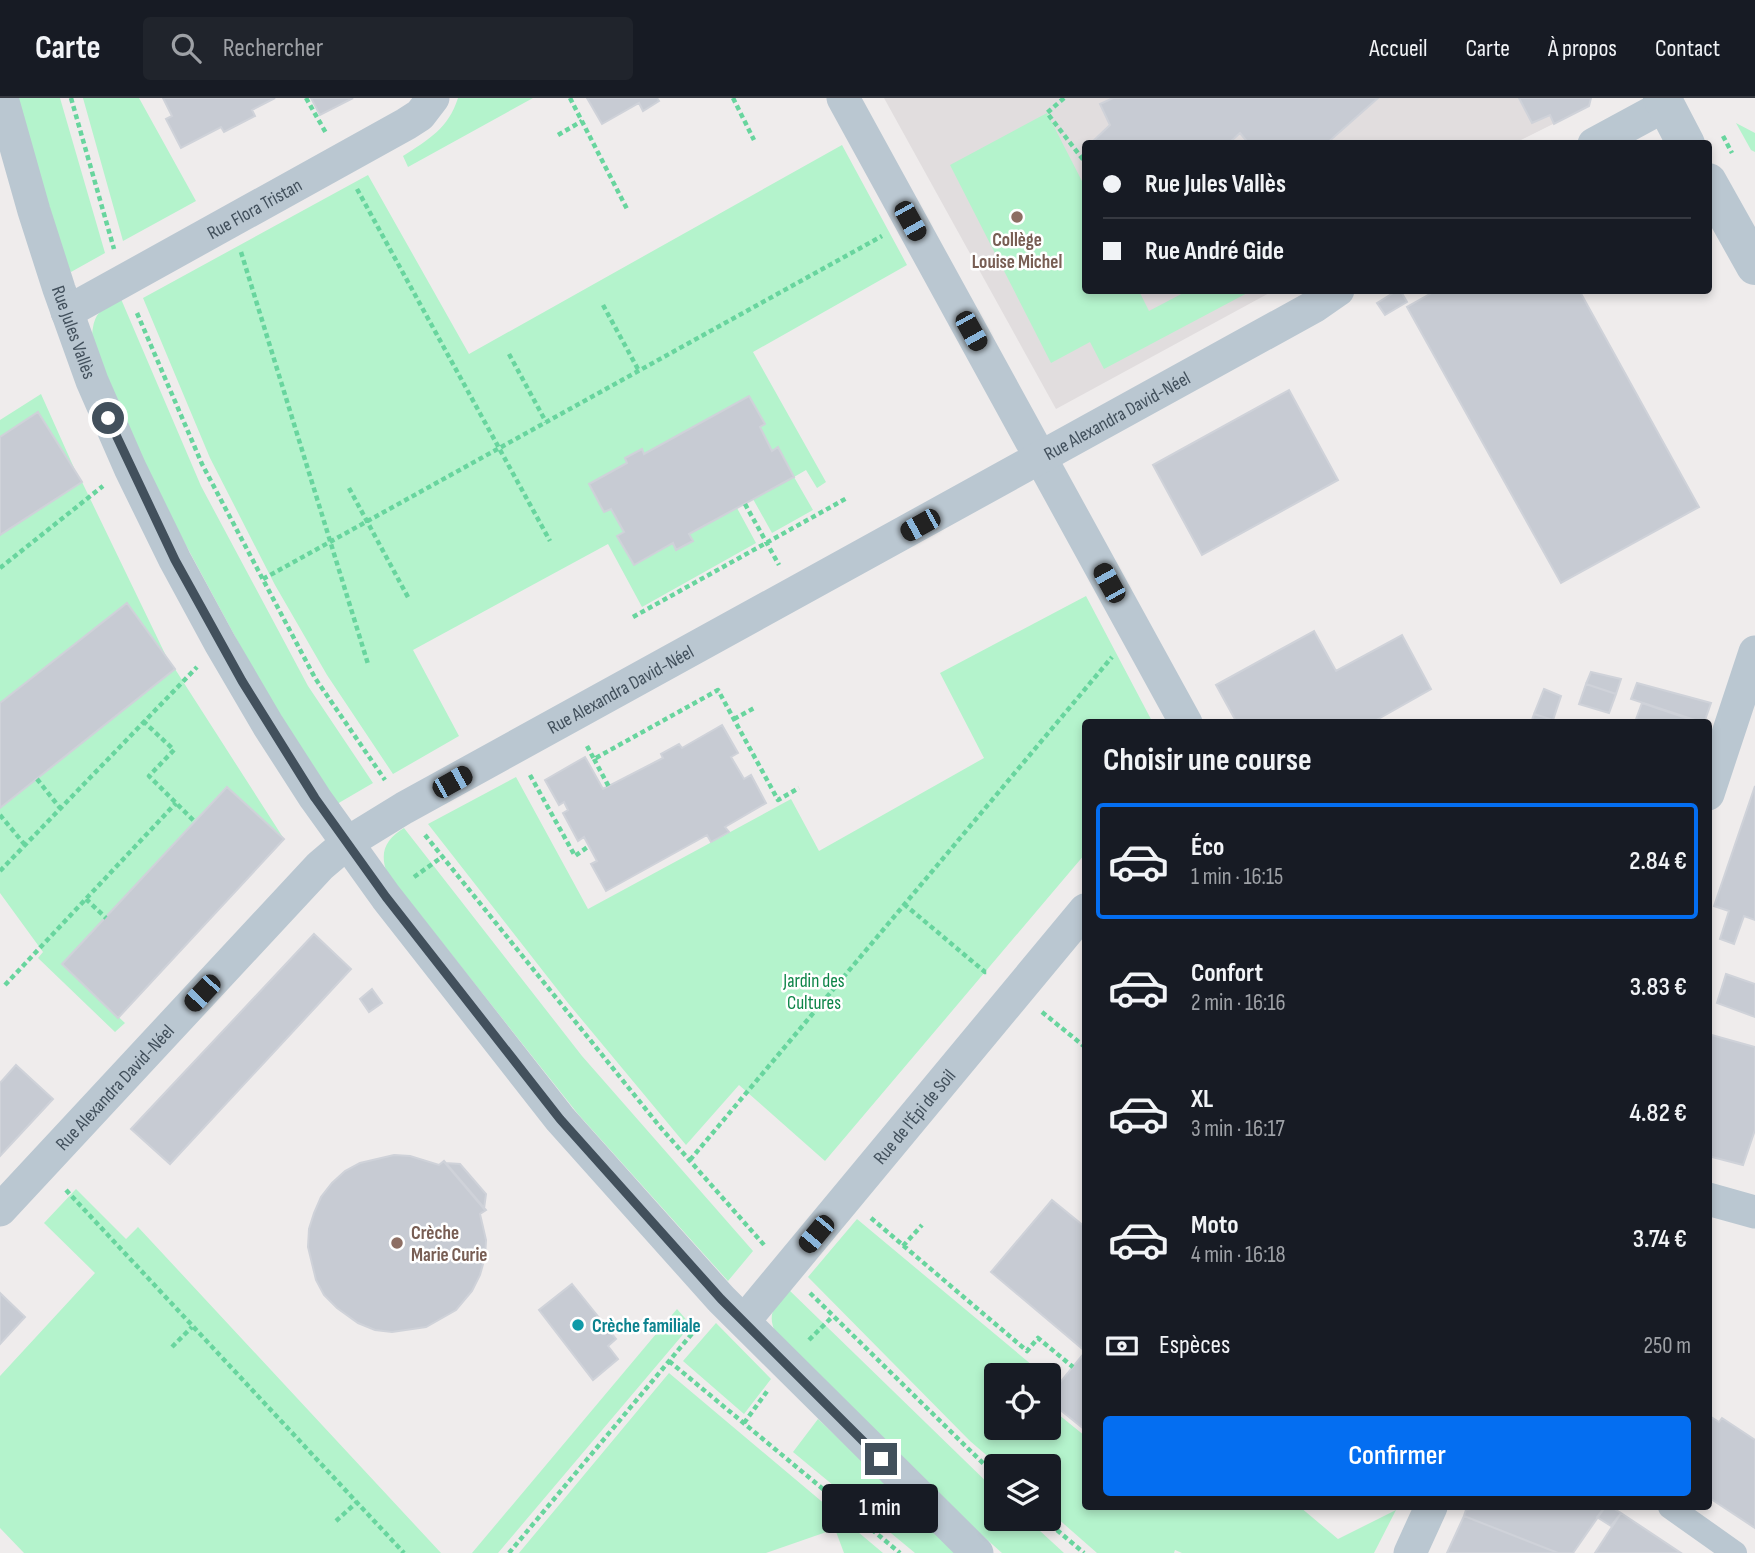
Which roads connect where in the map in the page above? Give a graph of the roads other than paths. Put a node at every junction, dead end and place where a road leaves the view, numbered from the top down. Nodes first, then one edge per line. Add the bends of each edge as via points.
1 (2, 98) edge
2 (433, 98) edge
3 (843, 98) edge
4 (1664, 101) edge
5 (1704, 139) edge
6 (1601, 140) edge
7 (1722, 170) edge
8 (1755, 266) edge
9 (1332, 294) edge
10 (67, 312) junction
11 (1040, 459) junction
12 (1755, 652) edge
13 (1184, 719) edge
14 (1712, 782) edge
15 (346, 843) junction
16 (1082, 914) edge
17 (1712, 1200) edge
18 (0, 1210) edge
19 (1755, 1212) edge
20 (732, 1310) junction
21 (1430, 1510) edge
22 (1674, 1510) edge
23 (976, 1553) edge
24 (1410, 1553) edge
25 (1735, 1553) edge

1 - 10 street, Rue Jules Vallès
2 - 10 street, Rue Flora Tristan via 413,119
3 - 11 street
4 - 5 street
4 - 6 street
7 - 8 street
9 - 11 street, Rue Alexandra David-Néel
10 - 15 street, Rue Jules Vallès via 92,381 170,550 268,725
11 - 13 street
11 - 15 street, Rue Alexandra David-Néel
12 - 14 street
15 - 18 street, Rue Alexandra David-Néel
15 - 20 street, Rue Jules Vallès via 560,1119
16 - 20 street, Rue de l'Épi de Soil via 786,1270
17 - 19 street
20 - 23 street, Rue Jules Vallès
21 - 24 street
22 - 25 street

